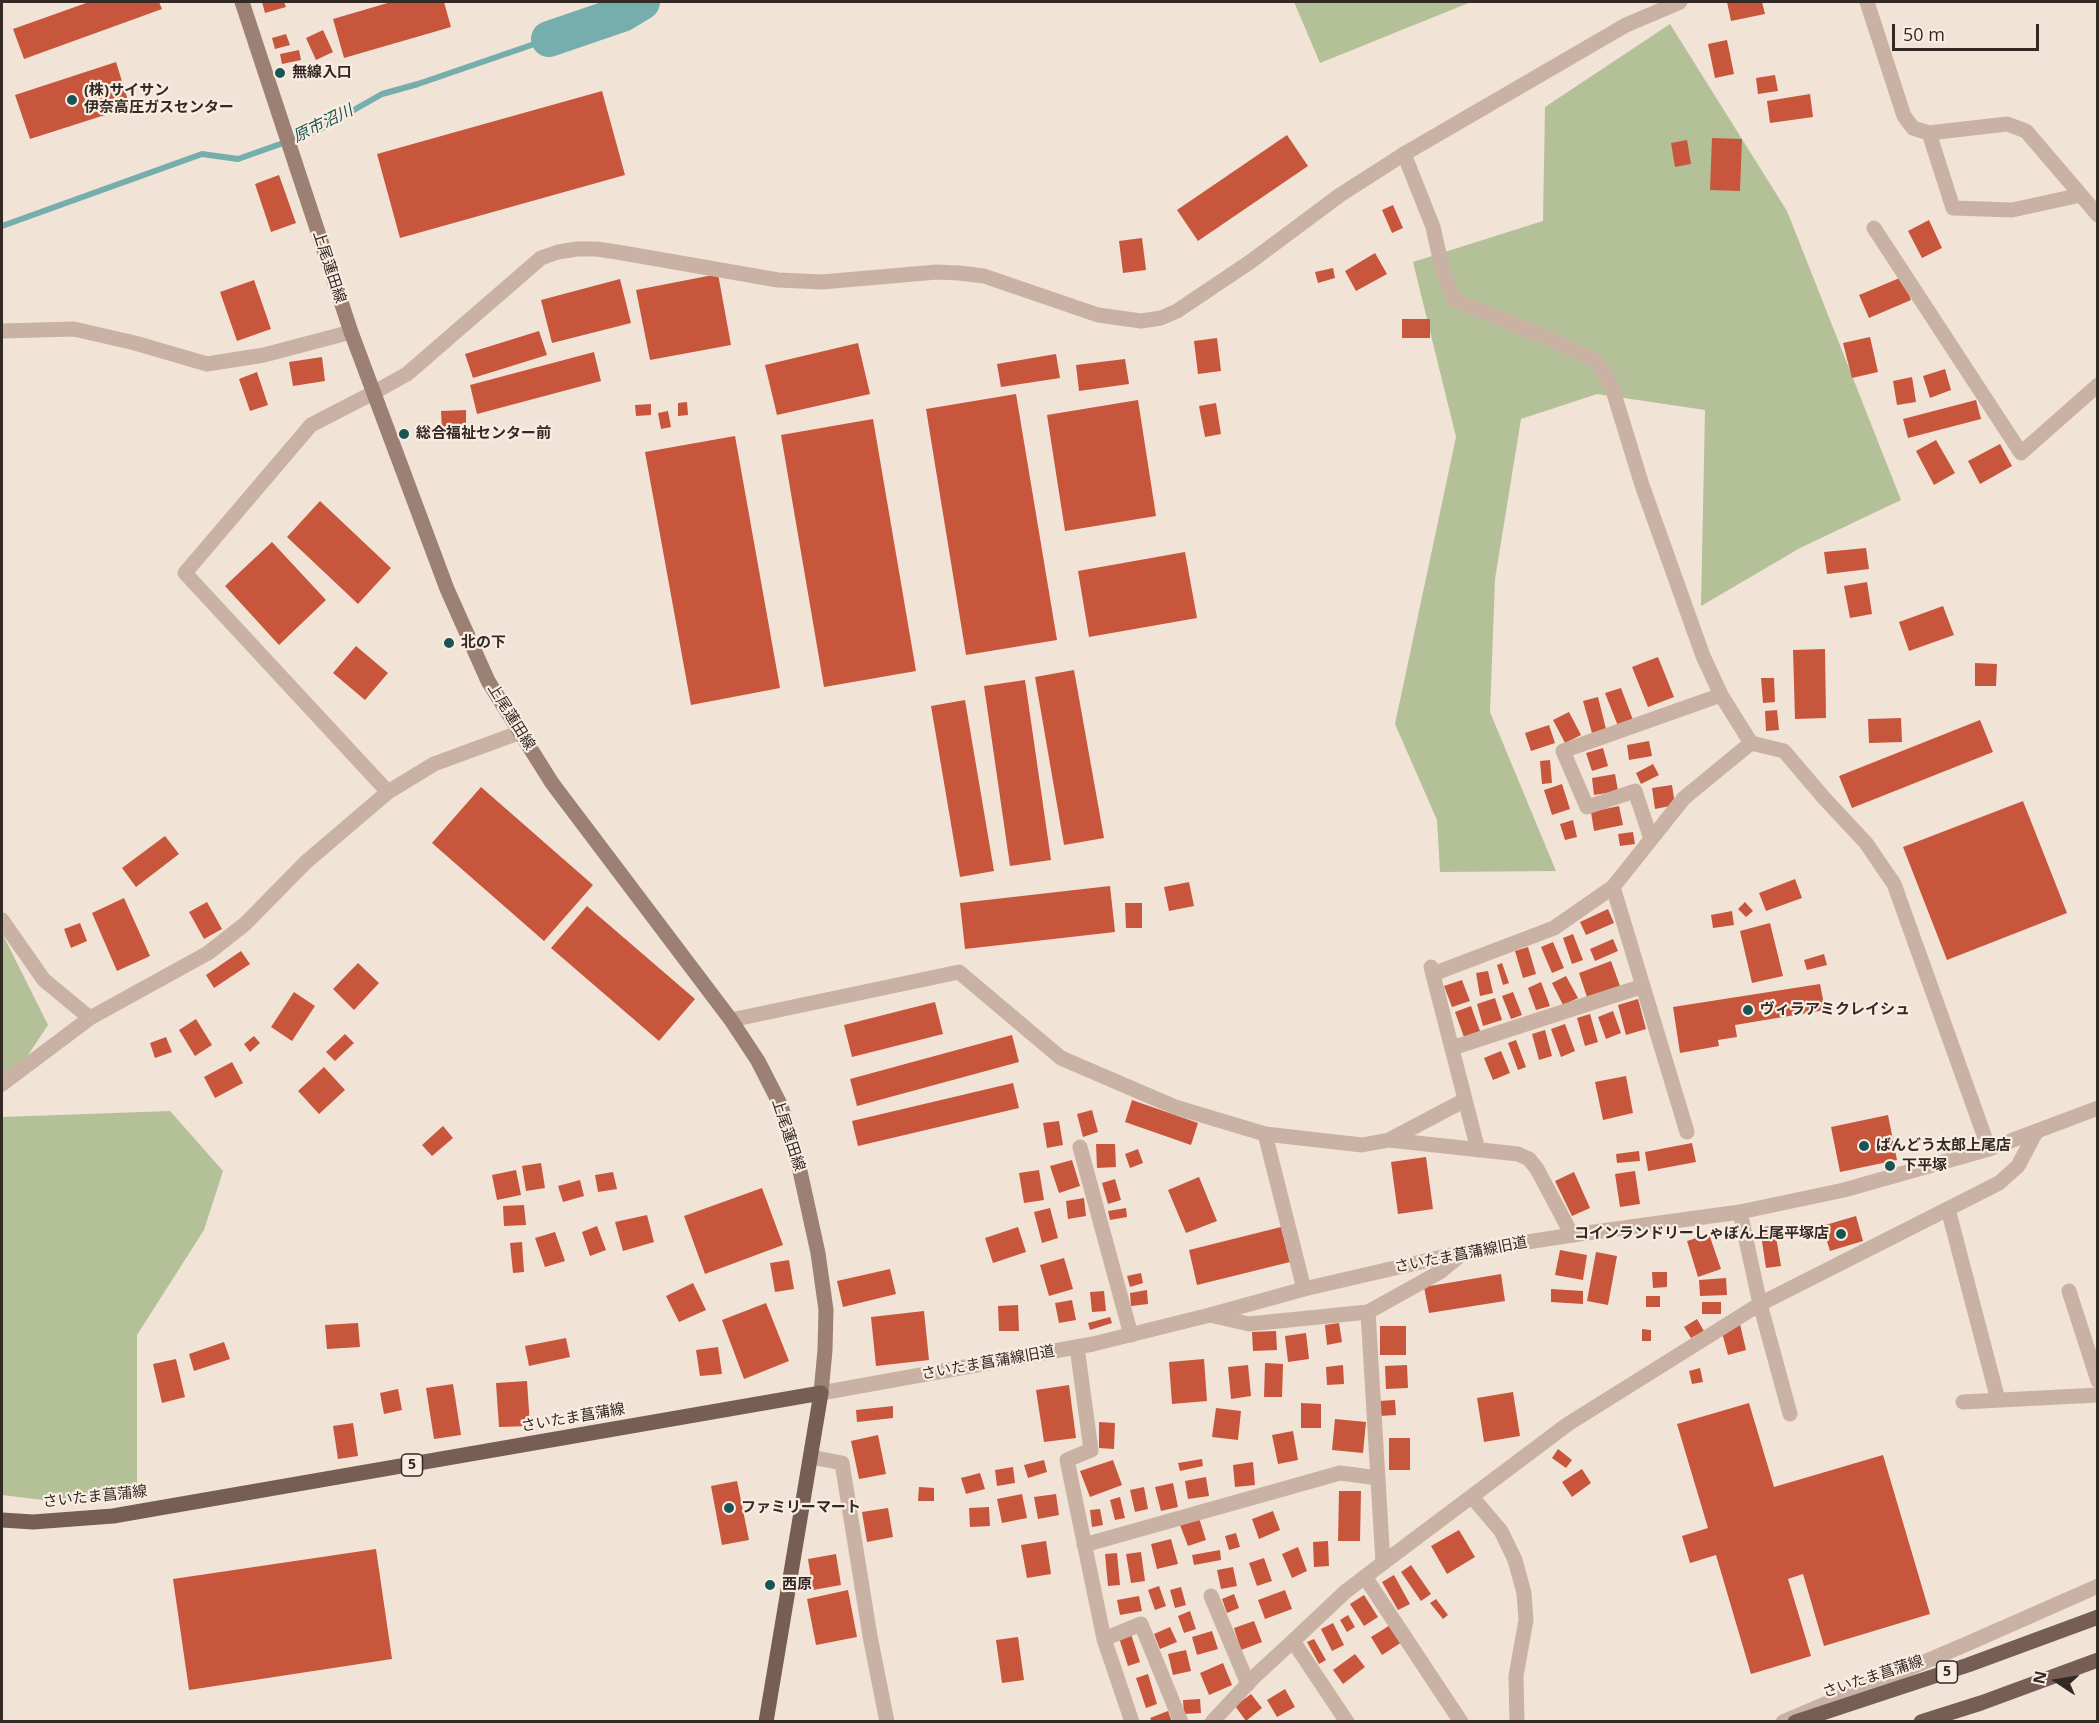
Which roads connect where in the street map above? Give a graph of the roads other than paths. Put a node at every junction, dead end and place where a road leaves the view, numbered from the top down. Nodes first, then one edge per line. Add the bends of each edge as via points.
1 (242, 2) edge
2 (1680, 2) edge
3 (1868, 2) edge
4 (1929, 133) junction
5 (1404, 154) junction
6 (2080, 195) junction
7 (2097, 215) edge
8 (1874, 228) dead end
9 (2, 331) edge
10 (351, 332) junction
11 (2097, 385) edge
12 (373, 393) junction
13 (1721, 695) junction
14 (520, 732) junction
15 (1751, 743) junction
16 (388, 792) junction
17 (1651, 839) junction
18 (1613, 887) junction
19 (2, 920) edge
20 (1643, 986) junction
21 (90, 1018) junction
22 (731, 1020) junction
23 (1452, 1048) junction
24 (2, 1084) edge
25 (1465, 1100) junction
26 (2097, 1108) edge
27 (1687, 1132) dead end
28 (2036, 1132) junction
29 (1265, 1134) junction
30 (1389, 1140) junction
31 (1080, 1148) dead end
32 (1989, 1149) junction
33 (1478, 1150) junction
34 (1948, 1209) junction
35 (1740, 1212) junction
36 (1572, 1235) junction
37 (1464, 1252) junction
38 (1304, 1289) junction
39 (2069, 1291) dead end
40 (1760, 1304) junction
41 (1368, 1312) junction
42 (1210, 1315) junction
43 (1131, 1335) junction
44 (1077, 1347) junction
45 (2097, 1381) edge
46 (821, 1393) junction
47 (2097, 1395) edge
48 (1998, 1400) junction
49 (1963, 1402) dead end
50 (1790, 1414) dead end
51 (811, 1457) junction
52 (1378, 1478) junction
53 (1472, 1497) junction
54 (2, 1520) edge
55 (1084, 1545) junction
56 (1383, 1563) junction
57 (1365, 1577) junction
58 (2097, 1586) edge
59 (1211, 1596) dead end
60 (2097, 1617) edge
61 (1104, 1639) junction
62 (1293, 1641) junction
63 (2097, 1659) edge
64 (1248, 1683) junction
65 (1218, 1719) edge
66 (766, 1722) edge
67 (887, 1722) edge
68 (1132, 1722) edge
69 (1181, 1722) edge
70 (1347, 1722) edge
71 (1461, 1722) edge
72 (1517, 1722) edge
73 (1784, 1722) edge
74 (1795, 1722) edge
75 (1921, 1722) edge

1 - 10 main road, 上尾蓮田線
2 - 5 street via 1626,25
3 - 4 street via 1904,116 1913,128
4 - 6 street via 2007,124 2026,131
4 - 6 street via 1953,208 2012,210
5 - 12 street via 1340,195 1250,262 1161,318 1141,321 1098,315 984,276 959,273 822,282 778,280 577,249 541,258 407,374
5 - 13 street via 1433,227 1454,300 1595,360 1611,384 1642,485 1703,656
6 - 7 street
8 - 11 street via 2021,453
9 - 10 street via 74,329 207,364 264,355
10 - 12 main road, 上尾蓮田線
12 - 14 main road, 上尾蓮田線 via 466,635 488,681
12 - 16 street via 311,425 185,573
13 - 15 street
13 - 17 street via 1563,751 1587,807 1635,791
14 - 16 street via 434,764
14 - 22 main road, 上尾蓮田線 via 552,783
15 - 17 street via 1684,798
15 - 32 street via 1784,751 1866,843 1894,884
16 - 21 street via 306,861 245,924 208,953
17 - 18 street
18 - 20 street
18 - 23 street via 1554,928 1432,971
19 - 21 street via 44,980
20 - 23 street
20 - 27 street
21 - 24 street
22 - 29 street via 959,972 1061,1058 1175,1107
22 - 46 main road, 上尾蓮田線 via 781,1106 810,1212 826,1310
23 - 25 street
25 - 30 street
25 - 33 street
26 - 28 street, さいたま菖蒲線旧道
28 - 32 street, さいたま菖蒲線旧道
28 - 34 street via 2018,1166 2000,1183
29 - 30 street via 1362,1145
29 - 38 street
30 - 33 street
31 - 43 street
32 - 35 street, さいたま菖蒲線旧道 via 1844,1190
33 - 36 street via 1518,1154 1529,1159
34 - 40 street
34 - 48 street
35 - 36 street, さいたま菖蒲線旧道
35 - 40 street
36 - 37 street, さいたま菖蒲線旧道
37 - 38 street, さいたま菖蒲線旧道
37 - 41 street via 1440,1272
38 - 42 street, さいたま菖蒲線旧道
39 - 45 street
40 - 50 street
40 - 53 street via 1568,1424
41 - 42 street via 1249,1324
41 - 52 street
42 - 43 street, さいたま菖蒲線旧道
43 - 44 street, さいたま菖蒲線旧道
44 - 46 street, さいたま菖蒲線旧道
44 - 55 street via 1091,1450 1067,1460
46 - 51 main road
46 - 54 main road, さいたま菖蒲線 / 5 via 113,1516 33,1522
47 - 48 street
48 - 49 street
51 - 66 main road
51 - 67 street via 842,1463
52 - 55 street via 1340,1473
52 - 56 street
53 - 56 street
53 - 72 street via 1501,1531 1515,1560 1524,1593 1526,1620 1516,1676
55 - 61 street
56 - 57 street
57 - 62 street
57 - 71 street
58 - 73 street
59 - 64 street
60 - 74 main road, さいたま菖蒲線 / 5
61 - 68 street
61 - 69 street via 1141,1624
62 - 64 street
62 - 70 street
63 - 75 main road
64 - 65 street

